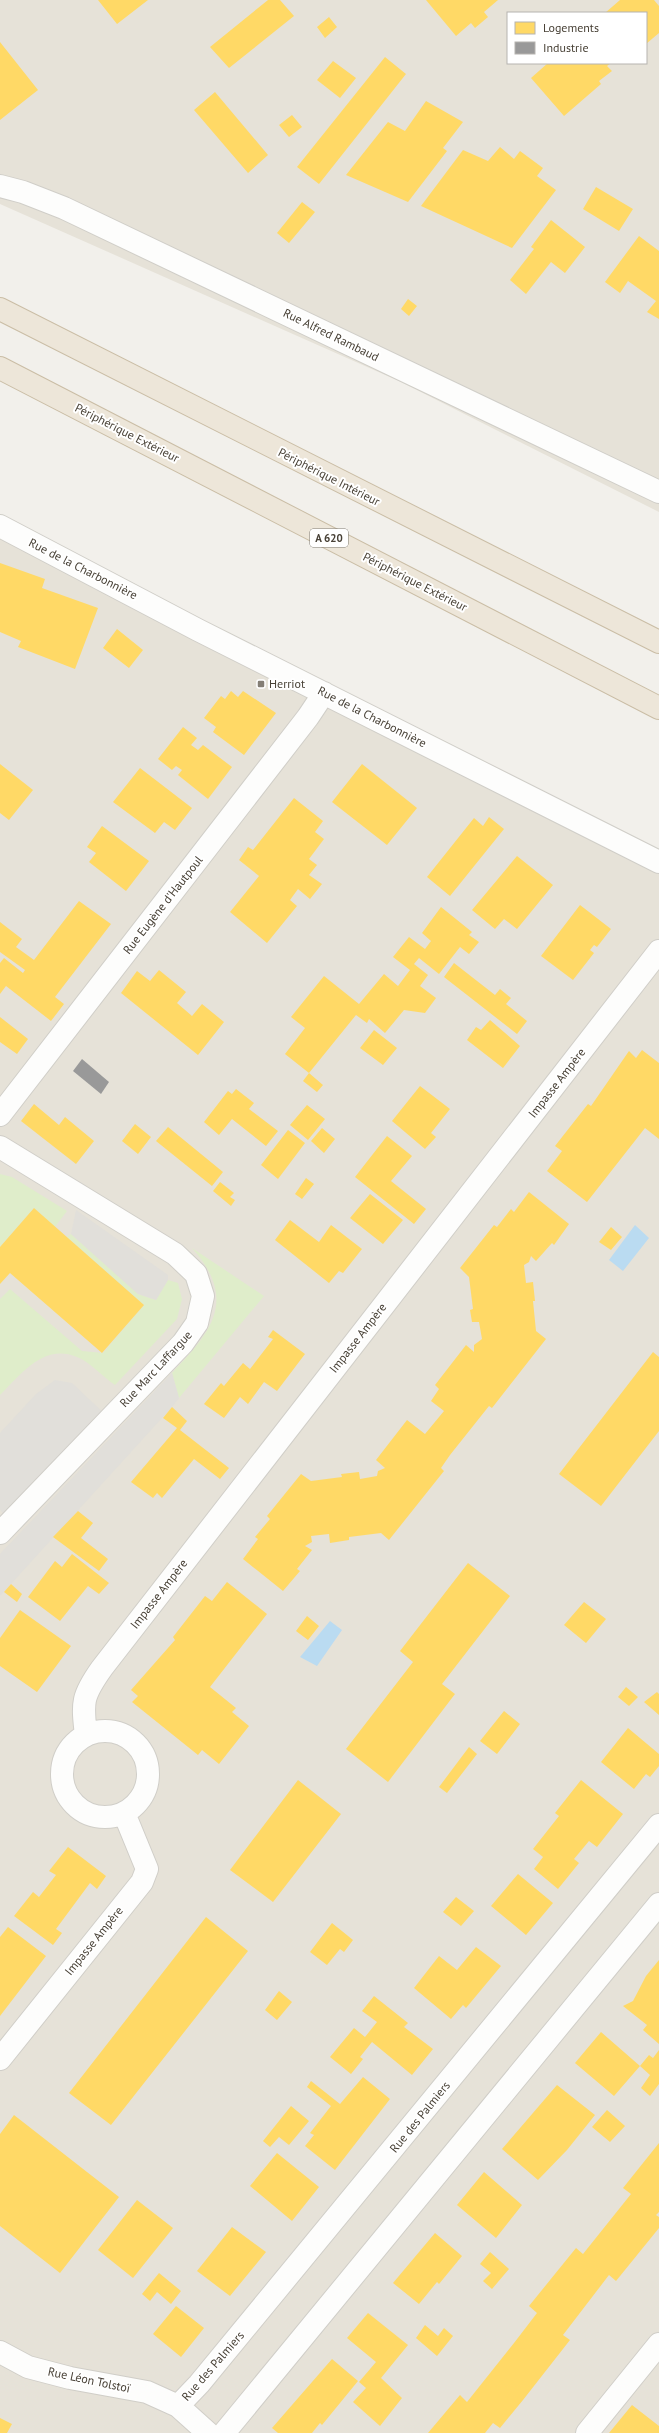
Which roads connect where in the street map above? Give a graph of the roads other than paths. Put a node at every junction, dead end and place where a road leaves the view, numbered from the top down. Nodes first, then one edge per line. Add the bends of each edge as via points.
1 (0, 186) edge
2 (0, 309) edge
3 (0, 368) edge
4 (659, 492) edge
5 (0, 526) edge
6 (659, 642) edge
7 (324, 693) junction
8 (659, 708) edge
9 (659, 862) edge
10 (659, 952) edge
11 (0, 1115) edge
12 (0, 1147) edge
13 (0, 1533) edge
14 (86, 1735) junction
15 (124, 1813) junction
16 (659, 1825) edge
17 (659, 1904) edge
18 (0, 2059) edge
19 (659, 2344) edge
20 (0, 2352) edge
21 (178, 2406) junction
22 (208, 2433) edge
23 (224, 2433) edge
24 (587, 2433) edge

1 - 4 street, Rue Alfred Rambaud via 64,208
2 - 6 highway, Périphérique Intérieur
3 - 8 highway, Périphérique Extérieur / A 620
5 - 7 street, Rue de la Charbonnière
7 - 9 street, Rue de la Charbonnière
7 - 11 street, Rue Eugène d'Hautpoul via 308,718
10 - 14 street, Impasse Ampère via 102,1668 86,1690 83,1708
12 - 13 street, Rue Marc Laffargue via 175,1254 196,1274 203,1296 197,1323 183,1343
14 - 15 street via 110,1731 122,1734 133,1741 144,1756 149,1774 147,1786 142,1797
14 - 15 street via 68,1752 63,1764 61,1776 69,1799 77,1808 94,1816 112,1817
15 - 18 street, Impasse Ampère via 147,1869 142,1882
16 - 21 street, Rue des Palmiers via 204,2378
17 - 23 street
19 - 24 street
20 - 21 street, Rue Léon Tolstoï via 28,2367 70,2378 146,2392
21 - 22 street, Rue Léon Tolstoï

